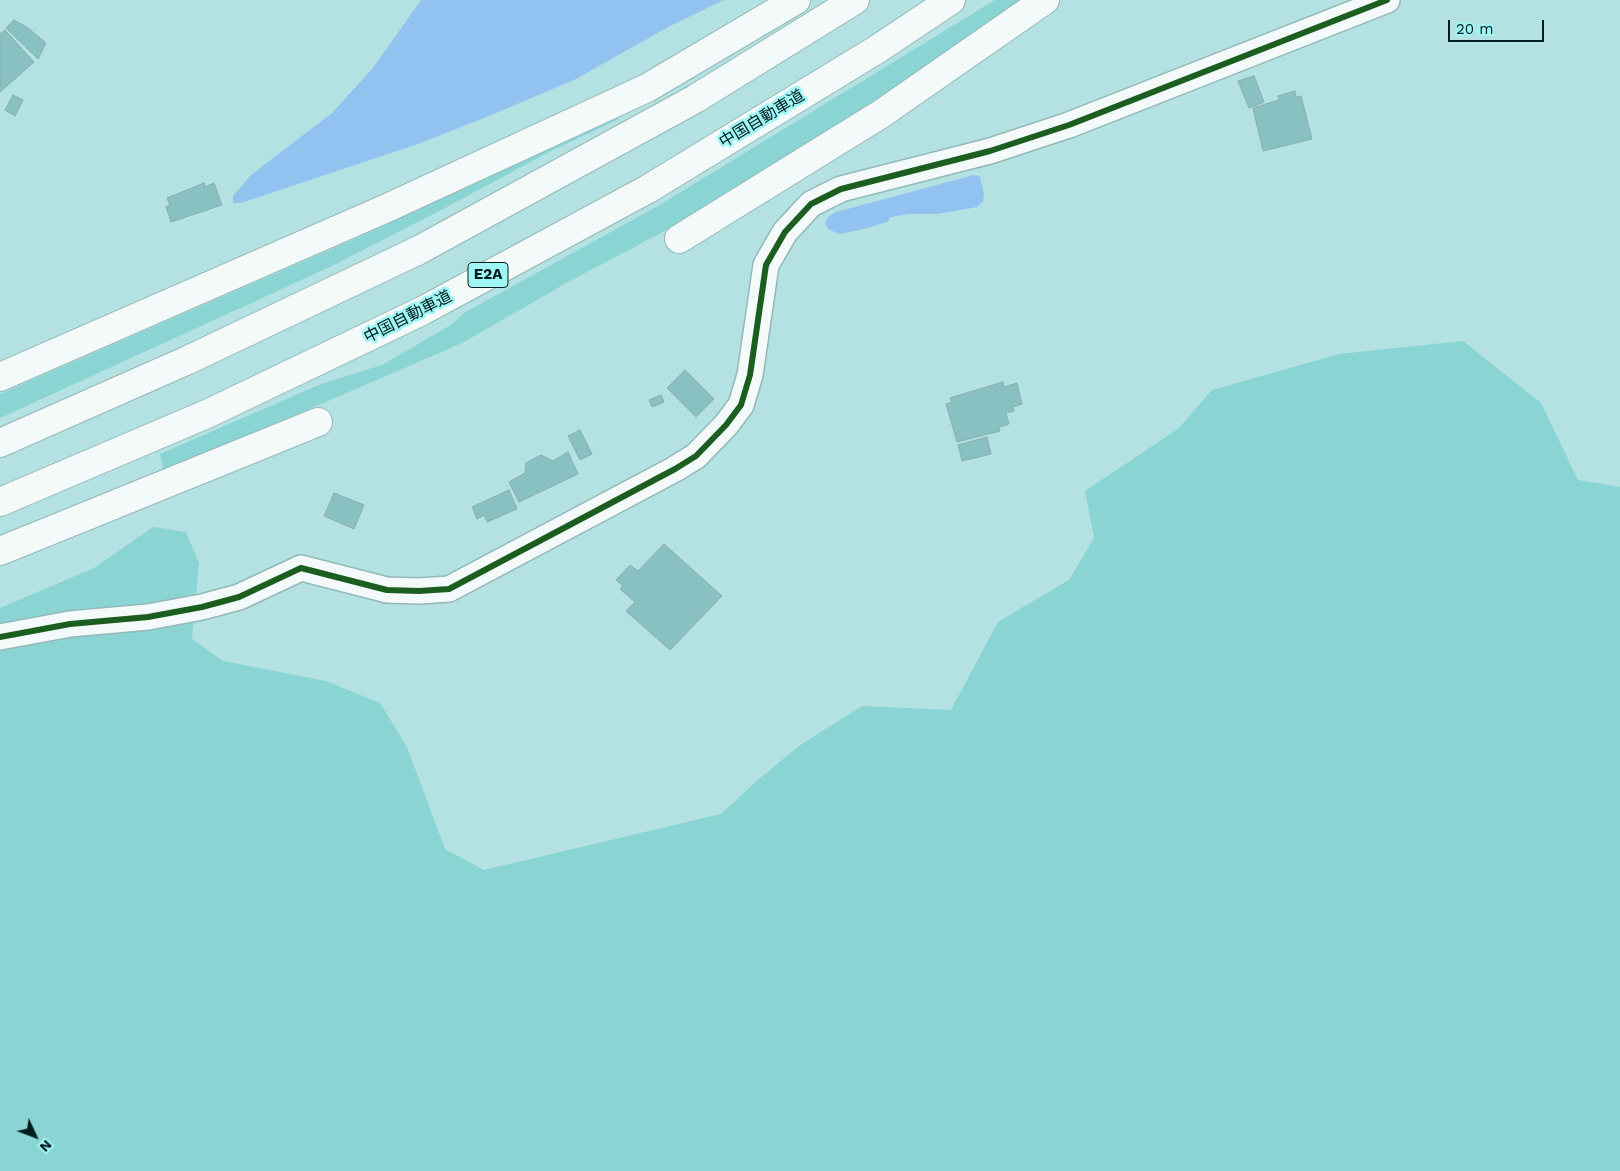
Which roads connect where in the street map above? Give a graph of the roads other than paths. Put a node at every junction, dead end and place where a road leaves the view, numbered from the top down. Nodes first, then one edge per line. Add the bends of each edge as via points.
1 (796, 0) edge
2 (855, 0) edge
3 (951, 0) edge
4 (1045, 0) edge
5 (1387, 0) edge
6 (679, 239) dead end
7 (0, 377) edge
8 (318, 422) dead end
9 (0, 444) edge
10 (0, 502) edge
11 (0, 551) edge
12 (0, 637) edge

1 - 7 highway via 648,88 387,208
2 - 9 highway via 695,99 419,250 188,360
3 - 10 highway, 中国自動車道 / E2A via 876,50 648,189 422,311 209,413
4 - 6 highway via 881,114
5 - 12 street via 1068,124 990,151 841,189 811,204 786,232 766,265 750,375 741,405 726,425 696,456 675,469 449,589 387,590 301,568 239,597 202,607 148,617 70,624
8 - 11 highway

